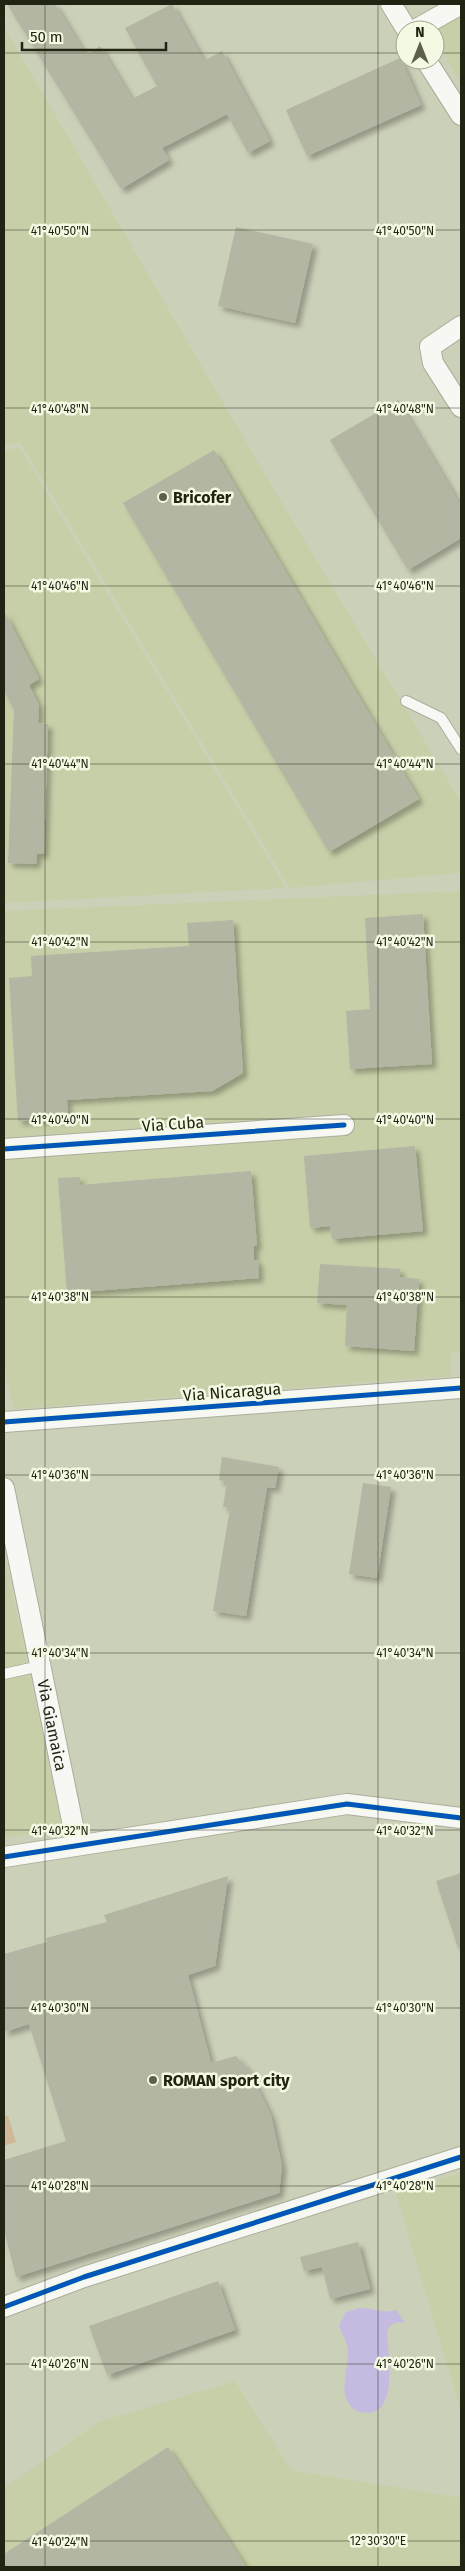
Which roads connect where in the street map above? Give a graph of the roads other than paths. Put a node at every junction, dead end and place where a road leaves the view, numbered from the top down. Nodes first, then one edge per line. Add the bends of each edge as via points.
1 (391, 4) edge
2 (461, 4) edge
3 (401, 20) edge
4 (433, 20) edge
5 (432, 70) edge
6 (461, 115) edge
7 (461, 326) edge
8 (461, 407) edge
9 (406, 701) dead end
10 (461, 749) edge
11 (344, 1125) dead end
12 (4, 1149) edge
13 (461, 1388) edge
14 (4, 1422) edge
15 (4, 1488) edge
16 (40, 1666) junction
17 (4, 1674) edge
18 (461, 1818) edge
19 (77, 1845) junction
20 (4, 1857) edge
21 (461, 2157) edge
22 (4, 2307) edge

1 - 3 street
2 - 4 street
5 - 6 street
7 - 8 street via 430,347 433,363
9 - 10 lane via 441,718
11 - 12 street, Via Cuba
13 - 14 street, Via Nicaragua
15 - 16 street, Via Giamaica
16 - 17 lane
16 - 19 street, Via Giamaica
18 - 19 street via 347,1804
19 - 20 street
21 - 22 street via 84,2278

